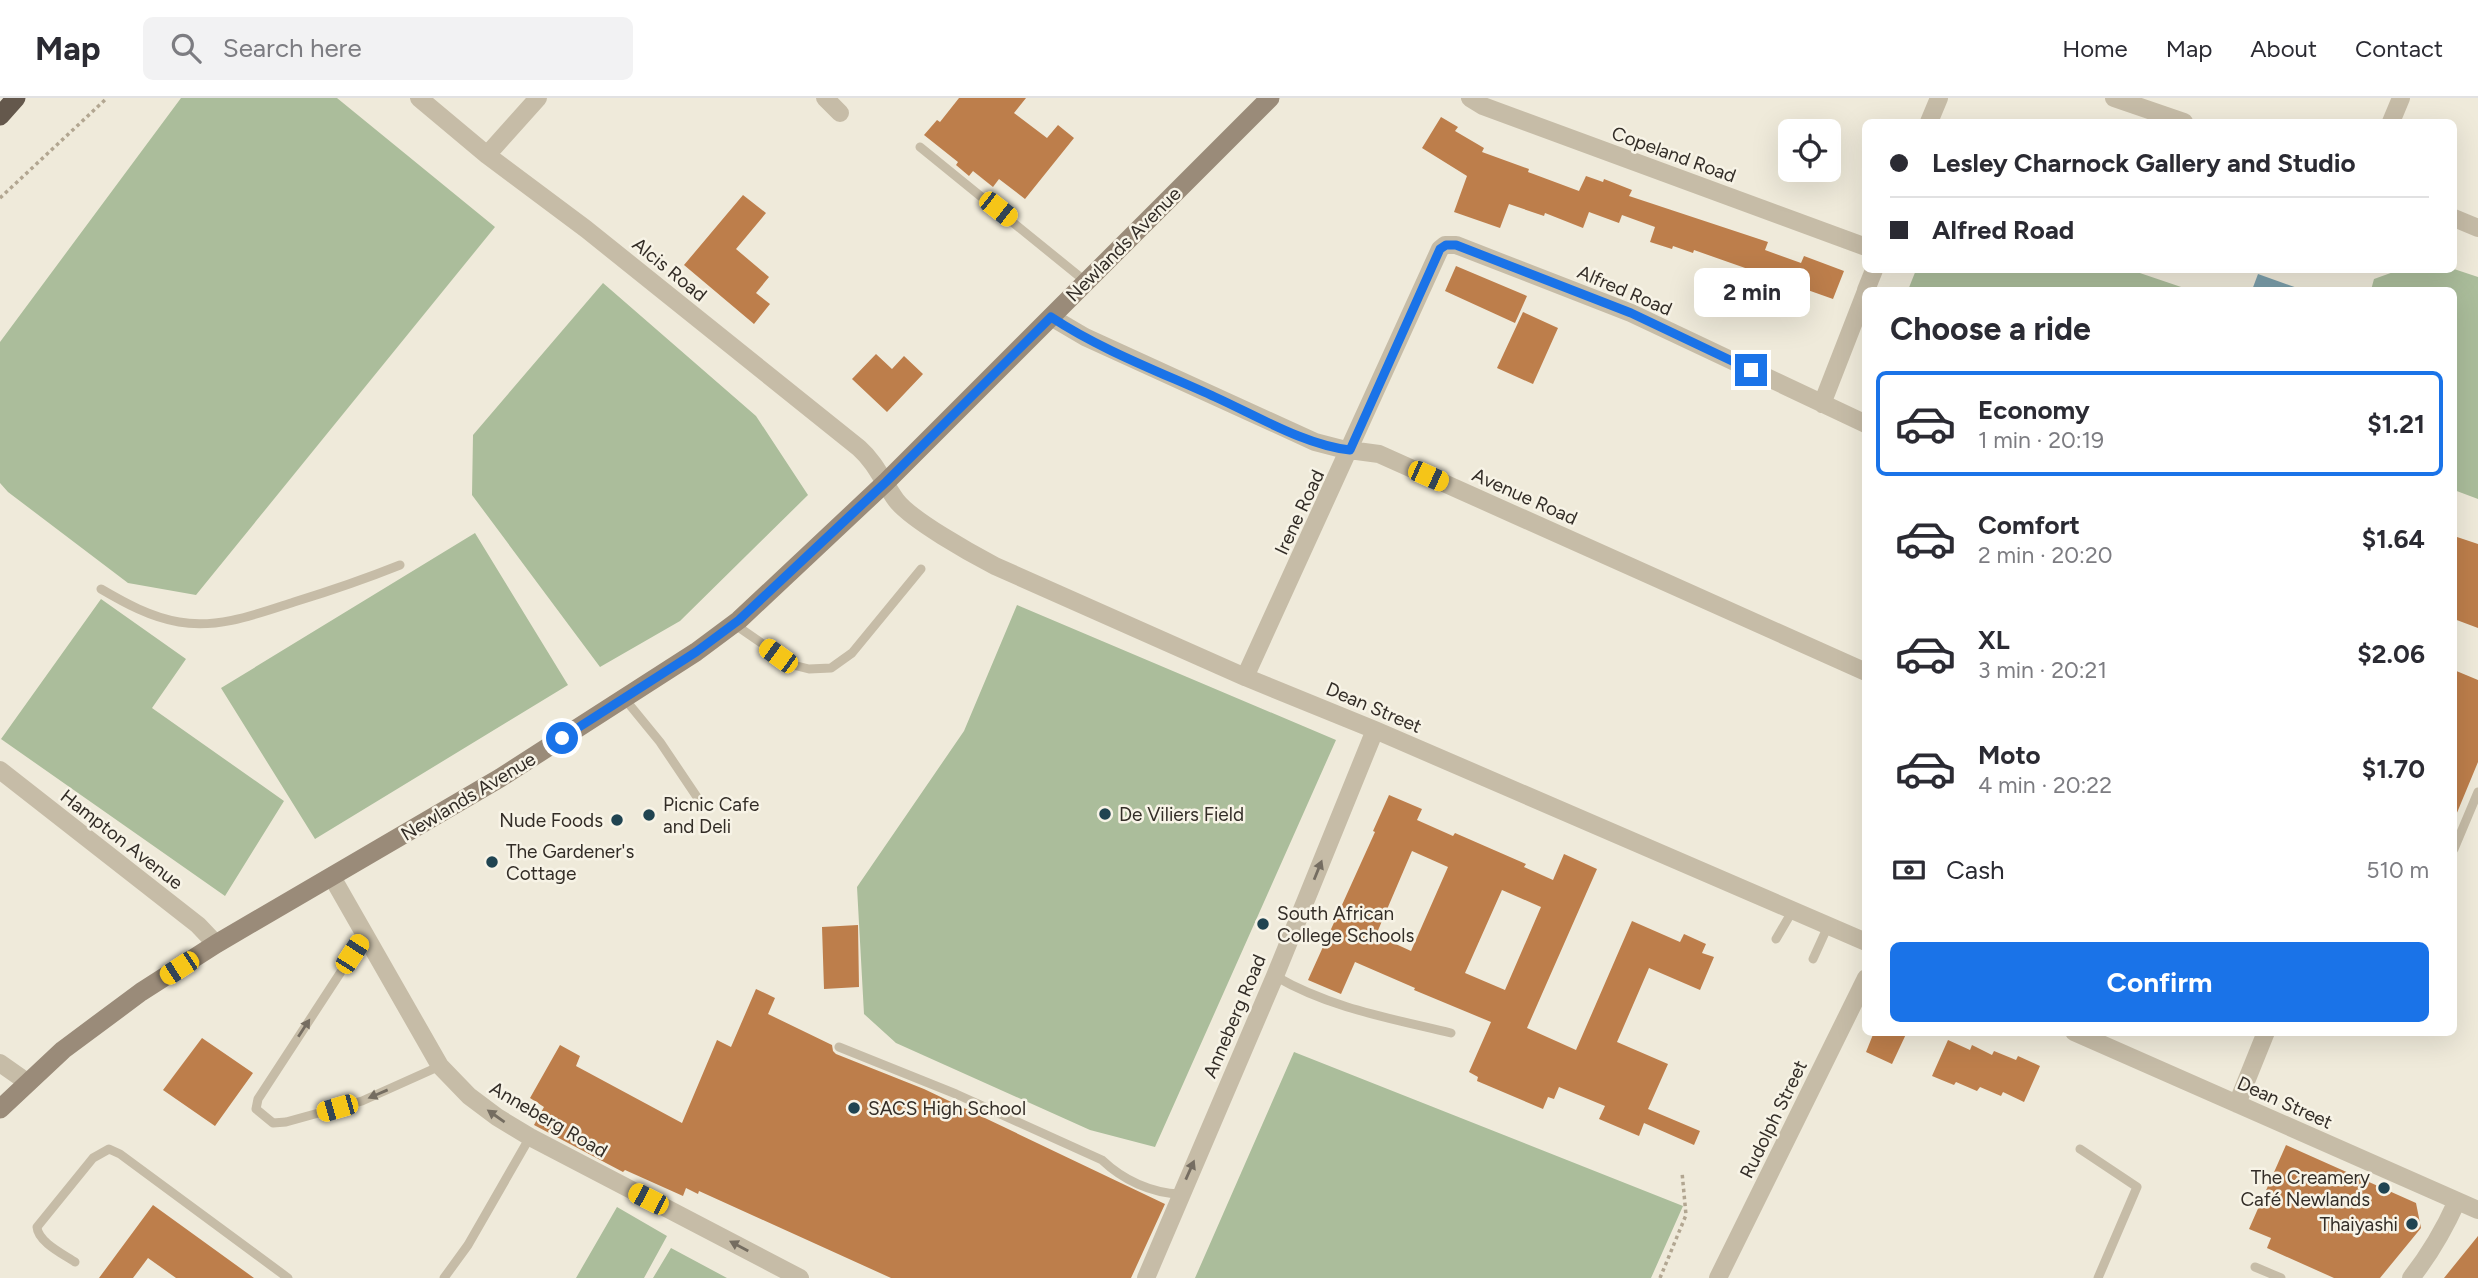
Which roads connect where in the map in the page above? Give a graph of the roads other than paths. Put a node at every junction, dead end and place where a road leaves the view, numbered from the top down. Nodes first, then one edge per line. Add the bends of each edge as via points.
1 (16, 98) edge
2 (419, 98) edge
3 (538, 98) edge
4 (825, 98) edge
5 (1270, 98) edge
6 (1470, 98) edge
7 (1938, 98) edge
8 (2114, 98) edge
9 (2401, 98) edge
10 (840, 113) dead end
11 (0, 116) edge
12 (1930, 119) edge
13 (2175, 119) edge
14 (2392, 119) edge
15 (920, 147) dead end
16 (487, 156) junction
17 (2457, 219) edge
18 (2478, 228) edge
19 (1862, 246) edge
20 (1440, 249) joint
21 (1086, 281) junction
22 (1862, 301) edge
23 (1051, 317) junction
24 (1822, 404) junction
25 (1862, 422) edge
26 (1350, 450) junction
27 (886, 482) junction
28 (400, 565) dead end
29 (921, 569) dead end
30 (101, 589) dead end
31 (734, 624) junction
32 (1862, 670) edge
33 (1245, 677) junction
34 (624, 698) junction
35 (1375, 730) junction
36 (0, 770) edge
37 (2478, 792) edge
38 (697, 797) dead end
39 (2457, 842) edge
40 (332, 877) junction
41 (1793, 910) junction
42 (1828, 926) junction
43 (366, 933) junction
44 (1776, 939) dead end
45 (1862, 940) edge
46 (216, 944) junction
47 (1812, 959) dead end
48 (1275, 976) junction
49 (1862, 986) edge
50 (1451, 1033) dead end
51 (2083, 1036) edge
52 (2264, 1036) edge
53 (839, 1047) dead end
54 (0, 1063) edge
55 (440, 1066) junction
56 (27, 1082) junction
57 (2237, 1104) junction
58 (0, 1109) edge
59 (530, 1137) junction
60 (2080, 1149) dead end
61 (1180, 1194) junction
62 (2457, 1201) junction
63 (2478, 1210) edge
64 (75, 1262) dead end
65 (2255, 1267) dead end
66 (288, 1278) edge
67 (444, 1278) edge
68 (800, 1278) edge
69 (1146, 1278) edge
70 (1718, 1278) edge
71 (2098, 1278) edge
72 (2281, 1278) edge
73 (2411, 1278) edge

1 - 11 highway
2 - 16 street, Alcis Road
3 - 16 street
4 - 10 street
5 - 21 main road, Newlands Avenue
6 - 19 street, Copeland Road
7 - 12 street
8 - 13 street
9 - 14 street
15 - 21 lane
16 - 27 street, Alcis Road via 586,229 859,448
17 - 18 street
20 - 24 street, Alfred Road via 1456,245 1631,313
20 - 26 street, Irene Road
21 - 23 main road, Newlands Avenue
22 - 24 street
23 - 26 street, Avenue Road via 1085,337 1315,442
23 - 27 main road, Newlands Avenue
24 - 25 street, Alfred Road
26 - 32 street, Avenue Road via 1379,454
26 - 33 street, Irene Road
27 - 31 main road, Newlands Avenue
27 - 33 street, Dean Street via 904,508 995,566
28 - 30 lane via 237,620 205,624 149,613
29 - 31 lane via 852,653 831,668 793,665
31 - 34 main road, Newlands Avenue
33 - 35 street, Dean Street
34 - 38 lane
34 - 40 main road, Newlands Avenue
35 - 41 street, Dean Street
48 -> 35 street, Anneberg Road
36 - 46 street, Hampton Avenue via 198,925
37 - 39 lane
40 - 43 street, Anneberg Road
40 - 46 main road, Newlands Avenue
41 - 42 street, Dean Street
41 - 44 lane
42 - 45 street, Dean Street
42 - 47 lane
43 - 55 street, Anneberg Road
55 -> 43 lane via 362,1101 286,1122 273,1123 256,1110 258,1099
46 - 56 main road, Newlands Avenue via 100,1022
48 - 50 lane via 1342,1007
61 -> 48 street, Anneberg Road
49 - 70 street, Rudolph Street
51 - 57 street, Dean Street
52 - 57 street
53 - 61 lane via 1078,1149 1134,1182
54 - 56 street
59 -> 55 street, Anneberg Road via 469,1096
56 - 58 main road, Newlands Avenue
57 - 62 street, Dean Street
59 - 67 lane
68 -> 59 street, Anneberg Road
60 - 71 lane via 2137,1187
61 - 69 street, Anneberg Road
62 - 63 street, Dean Street
62 - 73 street via 2445,1229
64 - 66 lane via 43,1239 37,1227 93,1158 108,1149
65 - 72 lane

